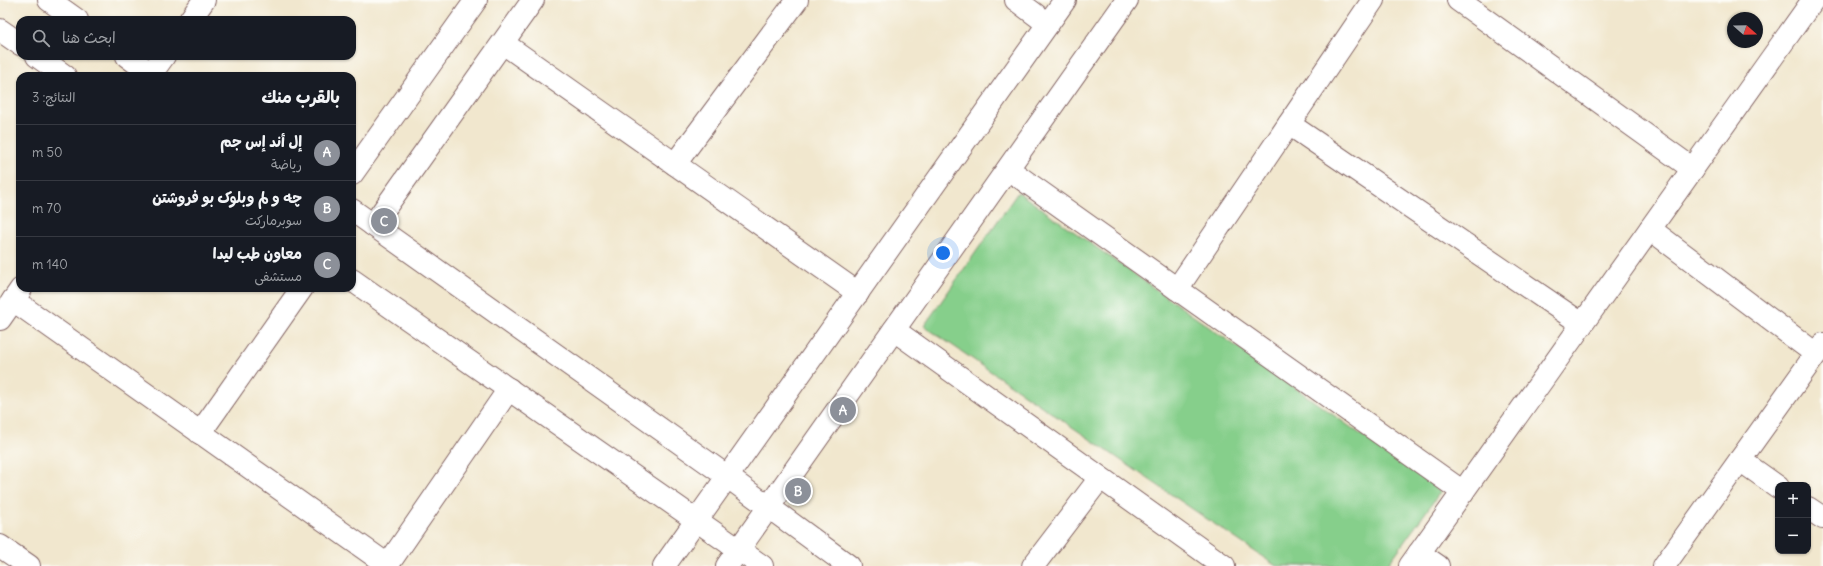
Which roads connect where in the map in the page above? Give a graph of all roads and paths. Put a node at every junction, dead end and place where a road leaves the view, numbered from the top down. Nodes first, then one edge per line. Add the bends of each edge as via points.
1 (49, 0) edge
2 (204, 0) edge
3 (476, 0) edge
4 (533, 0) edge
5 (797, 0) edge
6 (1016, 0) edge
7 (1065, 0) edge
8 (1127, 0) edge
9 (1373, 0) edge
10 (1458, 0) edge
11 (1813, 0) edge
12 (1818, 0) edge
13 (1823, 3) edge
14 (71, 16) edge
15 (193, 16) edge
16 (1048, 24) junction
17 (0, 30) edge
18 (16, 41) edge
19 (503, 43) junction
20 (43, 60) edge
21 (132, 60) edge
22 (162, 60) edge
23 (59, 72) edge
24 (149, 72) edge
25 (155, 72) edge
26 (1289, 124) junction
27 (675, 164) junction
28 (356, 168) edge
29 (1008, 169) junction
30 (1693, 169) junction
31 (356, 213) edge
32 (373, 226) junction
33 (1650, 229) junction
34 (356, 283) edge
35 (1177, 289) junction
36 (299, 292) edge
37 (858, 293) junction
38 (17, 294) edge
39 (0, 319) edge
40 (1582, 324) junction
41 (894, 330) junction
42 (1820, 349) edge
43 (509, 389) junction
44 (200, 433) junction
45 (1740, 460) junction
46 (728, 477) junction
47 (1100, 478) junction
48 (1775, 485) edge
49 (1463, 492) junction
50 (769, 507) junction
51 (1811, 510) edge
52 (1823, 518) edge
53 (697, 520) junction
54 (0, 546) edge
55 (733, 558) edge
56 (1415, 559) edge
57 (29, 566) edge
58 (388, 566) edge
59 (664, 566) edge
60 (762, 566) edge
61 (849, 566) edge
62 (1033, 566) edge
63 (1224, 566) edge
64 (1438, 566) edge
65 (1664, 566) edge

1 - 14 street
2 - 15 street
3 - 28 street
4 - 19 street
5 - 27 street
6 - 16 street
7 - 16 street
8 - 29 street
9 - 26 street
10 - 30 street
11 - 30 street
12 - 13 street
16 - 37 street
17 - 18 street
19 - 27 street
19 - 32 street
20 - 23 street
21 - 24 street
22 - 25 street
26 - 35 street
26 - 40 street
27 - 37 street
29 - 35 street
29 - 41 street
30 - 33 street
31 - 32 street
32 - 46 street
33 - 40 street
33 - 42 street
34 - 43 street
35 - 49 street
36 - 44 street
37 - 46 street
38 - 39 street
38 - 44 street
40 - 49 street
41 - 47 street
41 - 50 street
42 - 45 street
43 - 53 street
43 - 58 street
44 - 58 street
45 - 48 street
45 - 65 street
46 - 50 street
46 - 53 street
47 - 62 street
47 - 63 street
49 - 56 street
50 - 55 street
50 - 61 street
51 - 52 street
53 - 55 street
53 - 59 street
54 - 57 street
55 - 60 street
56 - 64 street

